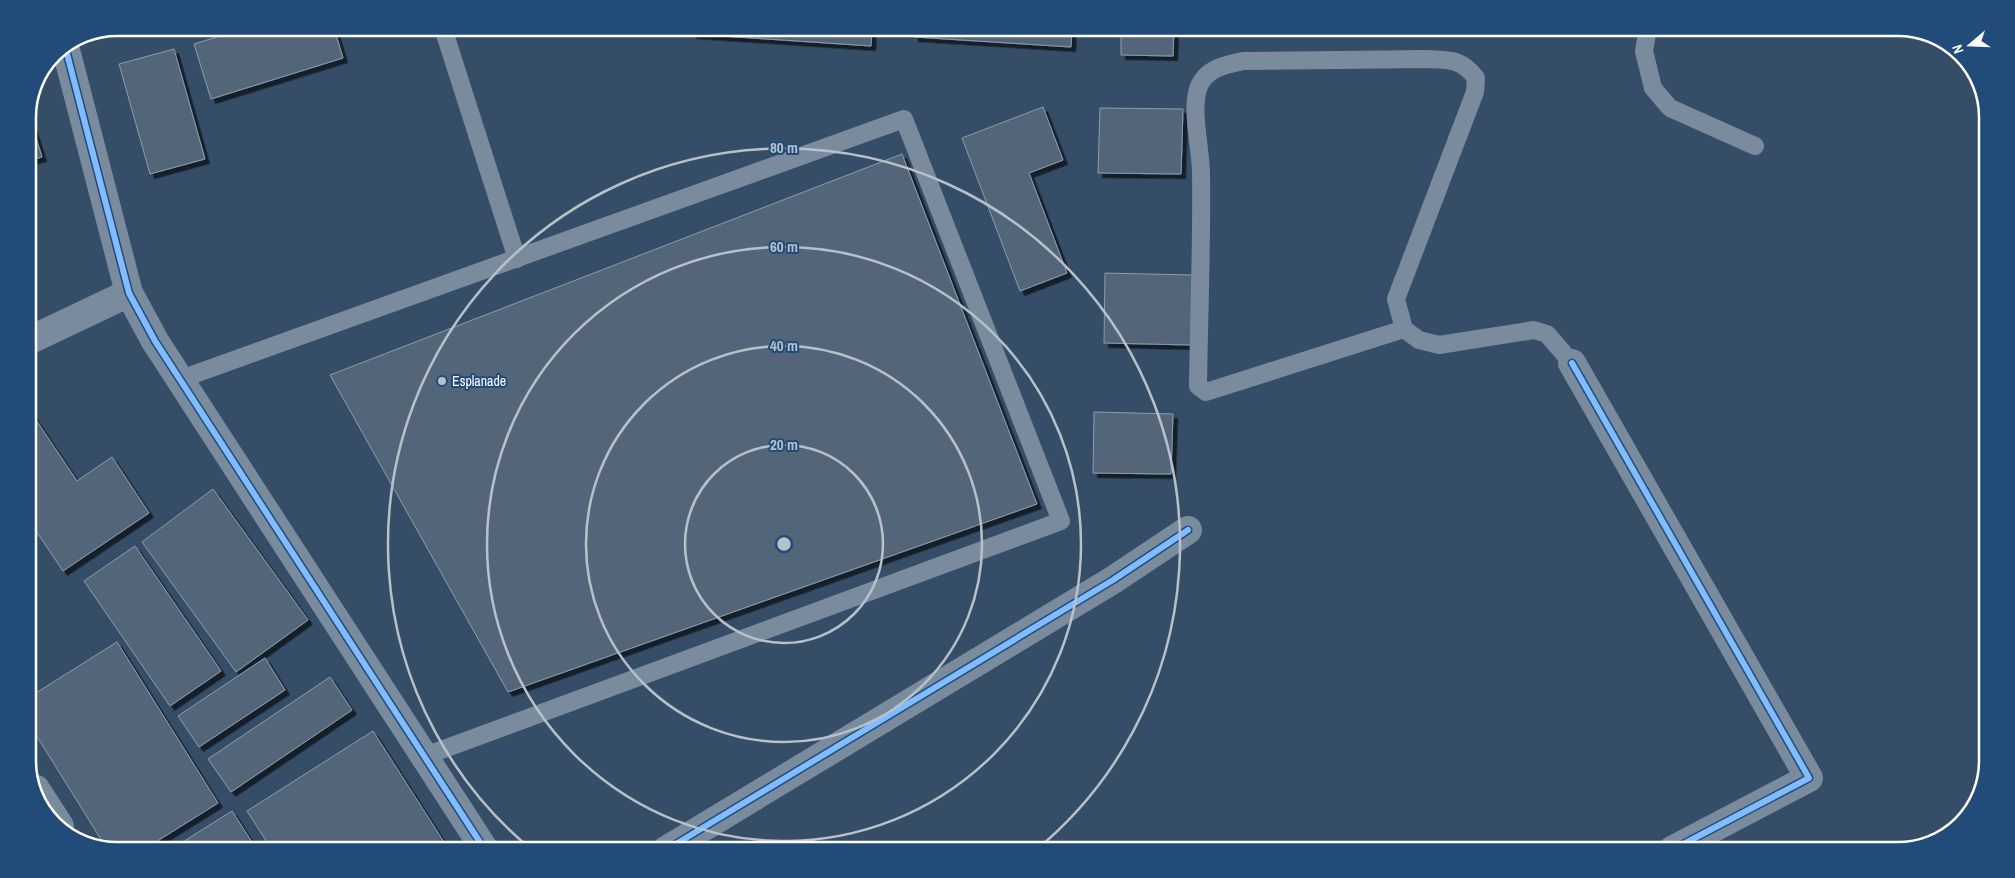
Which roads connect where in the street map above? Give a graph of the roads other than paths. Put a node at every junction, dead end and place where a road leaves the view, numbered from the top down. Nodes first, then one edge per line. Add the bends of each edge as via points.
1 (446, 36) edge
2 (1647, 36) edge
3 (67, 54) edge
4 (1755, 146) dead end
5 (517, 259) junction
6 (129, 294) junction
7 (1404, 329) junction
8 (36, 337) edge
9 (1572, 363) joint
10 (181, 379) junction
11 (1188, 530) dead end
12 (425, 756) junction
13 (480, 842) edge
14 (679, 842) edge
15 (1687, 842) edge

1 - 5 lane
2 - 4 lane via 1644,51 1653,88 1670,108
3 - 6 street
5 - 10 lane
5 - 12 lane via 904,119 1061,521
6 - 8 street
6 - 10 street
7 - 7 lane via 1206,392 1198,386 1201,172 1196,105 1199,87 1208,73 1243,61 1425,59 1452,60 1467,66 1476,78 1475,92 1396,299
7 - 9 lane via 1419,340 1439,345 1534,330 1547,334
9 - 15 street via 1809,778
10 - 12 street
11 - 14 street via 1114,580
12 - 13 street

